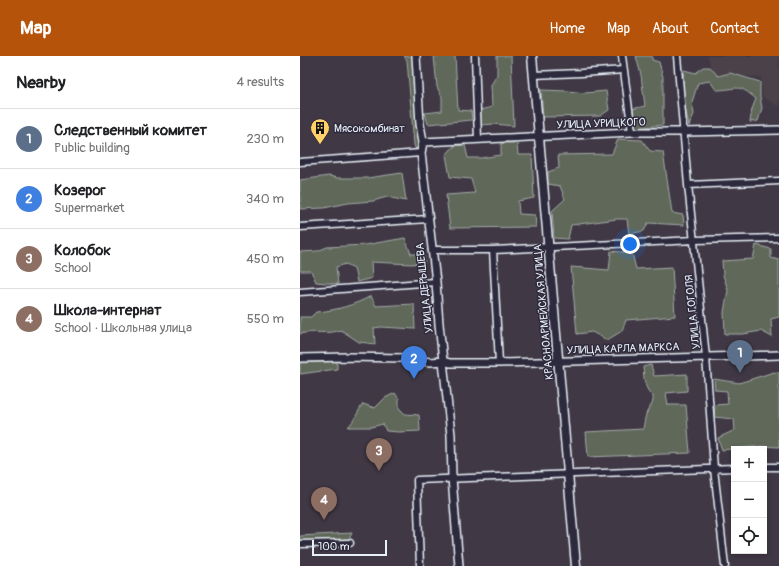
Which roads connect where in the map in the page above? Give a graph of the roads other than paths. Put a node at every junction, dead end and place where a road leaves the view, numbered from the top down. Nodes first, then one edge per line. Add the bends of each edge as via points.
1 (416, 56) edge
2 (475, 56) edge
3 (532, 56) edge
4 (622, 56) edge
5 (677, 56) edge
6 (624, 70) junction
7 (533, 75) junction
8 (779, 130) edge
9 (632, 132) junction
10 (684, 132) junction
11 (538, 136) junction
12 (478, 139) junction
13 (423, 142) junction
14 (421, 153) junction
15 (300, 162) edge
16 (779, 181) edge
17 (688, 185) junction
18 (430, 219) junction
19 (300, 227) edge
20 (779, 238) edge
21 (695, 240) junction
22 (548, 247) junction
23 (432, 250) junction
24 (493, 250) junction
25 (436, 282) junction
26 (300, 292) edge
27 (779, 355) edge
28 (706, 357) junction
29 (300, 358) edge
30 (443, 361) junction
31 (559, 362) junction
32 (499, 363) junction
33 (779, 466) edge
34 (767, 467) edge
35 (731, 468) edge
36 (714, 469) junction
37 (568, 474) junction
38 (452, 478) junction
39 (350, 543) dead end
40 (300, 544) edge
41 (420, 566) edge
42 (459, 566) edge
43 (576, 566) edge
44 (725, 566) edge

1 - 13 street, УЛИЦА ДЕРЫШЕВА
2 - 12 street
3 - 7 main road, КРАСНОАРМЕЙСКАЯ УЛИЦА
4 - 6 street
5 - 10 street, УЛИЦА ГОГОЛЯ
6 - 7 street
6 - 9 street
7 - 11 main road, КРАСНОАРМЕЙСКАЯ УЛИЦА
8 - 10 street, УЛИЦА УРИЦКОГО
9 - 10 street, УЛИЦА УРИЦКОГО
9 - 11 street, УЛИЦА УРИЦКОГО
10 - 17 street, УЛИЦА ГОГОЛЯ
11 - 12 street, УЛИЦА УРИЦКОГО
11 - 22 main road, КРАСНОАРМЕЙСКАЯ УЛИЦА
12 - 13 street, УЛИЦА УРИЦКОГО
13 - 14 street, УЛИЦА ДЕРЫШЕВА
14 - 15 street
14 - 18 street, УЛИЦА ДЕРЫШЕВА
16 - 17 street
17 - 21 street, УЛИЦА ГОГОЛЯ
18 - 19 street
18 - 23 street, УЛИЦА ДЕРЫШЕВА
20 - 21 street
21 - 22 street
21 - 28 street, УЛИЦА ГОГОЛЯ
22 - 24 street
22 - 31 main road, КРАСНОАРМЕЙСКАЯ УЛИЦА
23 - 24 street
23 - 25 street, УЛИЦА ДЕРЫШЕВА
24 - 32 street
25 - 26 street
25 - 30 street, УЛИЦА ДЕРЫШЕВА
27 - 28 street, УЛИЦА КАРЛА МАРКСА
28 - 31 street, УЛИЦА КАРЛА МАРКСА
28 - 36 street, УЛИЦА ГОГОЛЯ
29 - 30 street, УЛИЦА КАРЛА МАРКСА via 404,358
30 - 32 street, УЛИЦА КАРЛА МАРКСА
30 - 38 street, УЛИЦА ДЕРЫШЕВА via 451,435
31 - 32 street, УЛИЦА КАРЛА МАРКСА
31 - 37 main road, КРАСНОАРМЕЙСКАЯ УЛИЦА
33 - 34 street
35 - 36 street
36 - 37 street
36 - 44 street, УЛИЦА ГОГОЛЯ
37 - 38 street
37 - 43 main road, КРАСНОАРМЕЙСКАЯ УЛИЦА
38 - 41 street via 417,480
38 - 42 street, УЛИЦА ДЕРЫШЕВА
39 - 40 street

